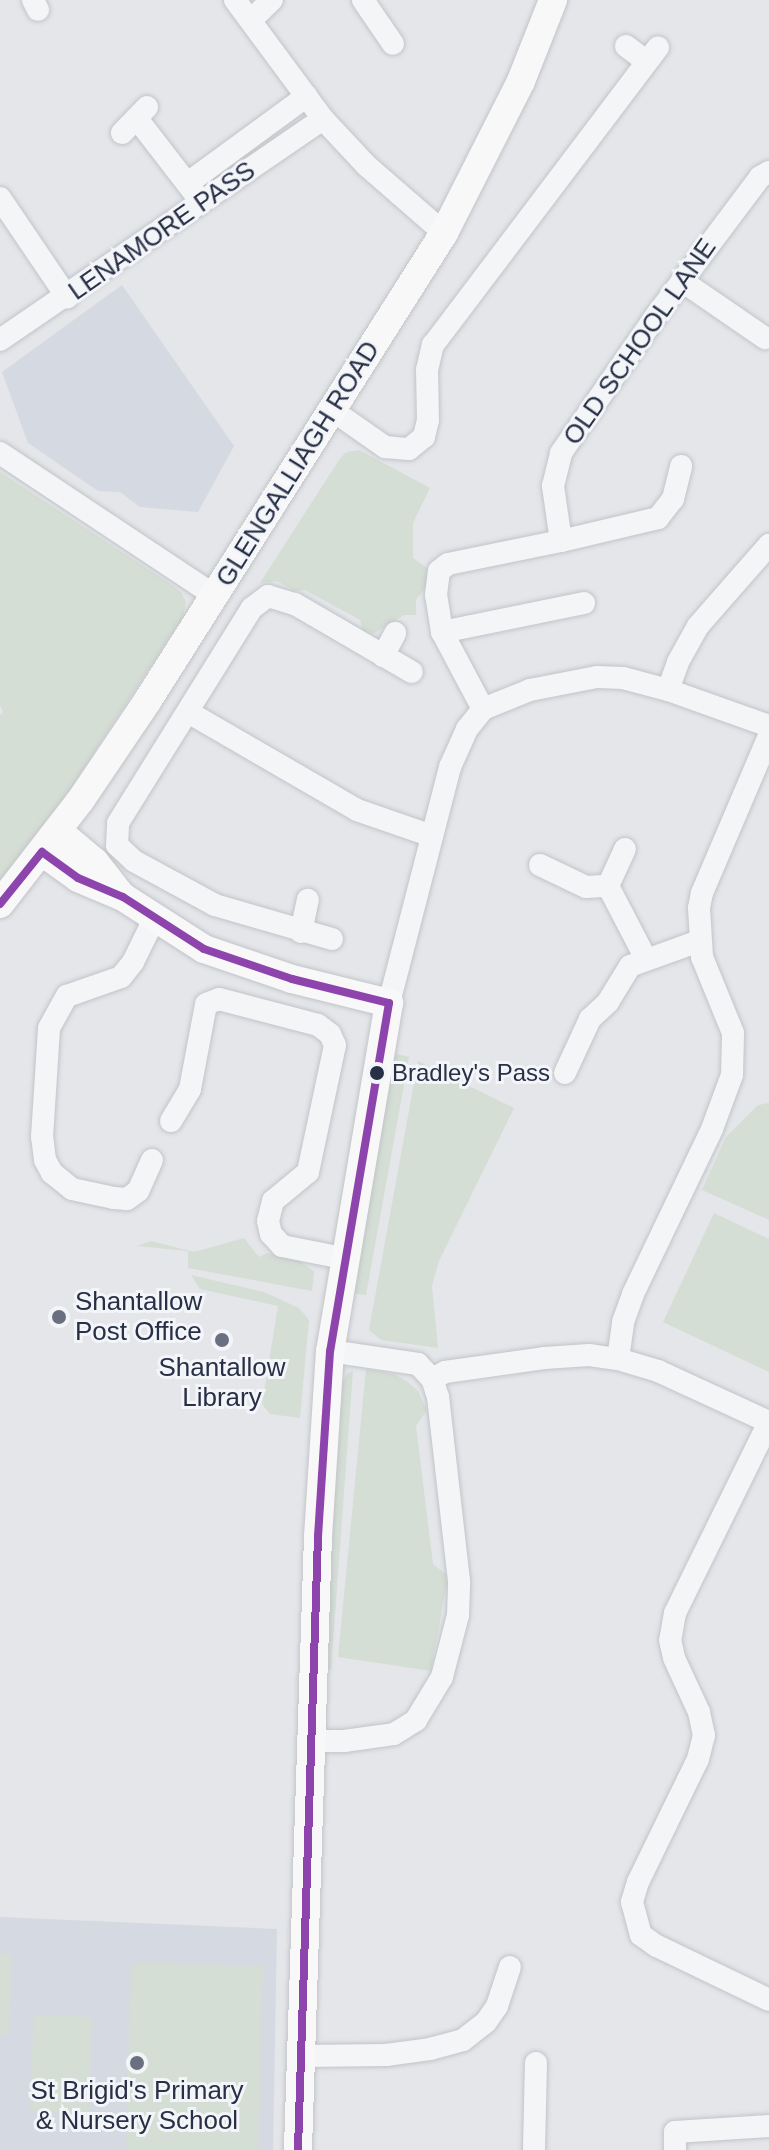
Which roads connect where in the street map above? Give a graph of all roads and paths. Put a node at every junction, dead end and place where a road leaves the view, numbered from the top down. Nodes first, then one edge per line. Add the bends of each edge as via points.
1 (235, 0) edge
2 (272, 0) edge
3 (363, 0) edge
4 (553, 0) edge
5 (251, 20) junction
6 (393, 44) dead end
7 (626, 46) dead end
8 (307, 96) junction
9 (323, 119) junction
10 (136, 120) dead end
11 (769, 172) edge
12 (188, 183) junction
13 (202, 203) junction
14 (2, 206) edge
15 (444, 233) junction
16 (682, 281) junction
17 (67, 297) junction
18 (765, 338) dead end
19 (0, 340) edge
20 (332, 410) junction
21 (0, 453) edge
22 (681, 466) dead end
23 (561, 541) junction
24 (769, 545) edge
25 (215, 596) junction
26 (584, 603) dead end
27 (442, 632) junction
28 (395, 633) dead end
29 (383, 656) junction
30 (412, 672) dead end
31 (668, 690) junction
32 (483, 709) junction
33 (188, 712) junction
34 (769, 726) edge
35 (769, 736) edge
36 (432, 836) junction
37 (50, 841) junction
38 (625, 849) dead end
39 (540, 865) dead end
40 (608, 886) junction
41 (308, 900) dead end
42 (0, 904) edge
43 (155, 917) junction
44 (301, 932) junction
45 (332, 939) dead end
46 (699, 941) junction
47 (646, 959) junction
48 (389, 1003) junction
49 (565, 1073) dead end
50 (171, 1121) dead end
51 (152, 1160) dead end
52 (343, 1258) junction
53 (330, 1351) junction
54 (618, 1359) junction
55 (432, 1379) junction
56 (769, 1422) edge
57 (312, 1741) junction
58 (510, 1967) dead end
59 (769, 2000) edge
60 (302, 2056) junction
61 (536, 2063) dead end
62 (769, 2126) edge
63 (298, 2150) edge
64 (534, 2150) edge
65 (675, 2150) edge

1 - 5 street
2 - 5 street
3 - 6 street
4 - 15 main road, GLENGALLIAGH ROAD via 521,81
5 - 8 street
7 - 20 street via 652,54 433,345 424,437 409,449 385,447
8 - 9 street
8 - 12 street
9 - 13 street, LENAMORE PASS
9 - 15 street via 367,166
10 - 12 street
11 - 16 street, OLD SCHOOL LANE
12 - 13 street
13 - 17 street, LENAMORE PASS
14 - 17 street
15 - 20 main road, GLENGALLIAGH ROAD
16 - 18 street
16 - 23 street, OLD SCHOOL LANE via 557,462 553,486
17 - 19 street, LENAMORE PASS
20 - 25 main road, GLENGALLIAGH ROAD
21 - 25 street
22 - 23 street via 673,499 658,518
23 - 27 street via 448,564 436,578
24 - 31 street via 704,617
25 - 37 main road, GLENGALLIAGH ROAD
26 - 27 street
27 - 32 street
28 - 29 street
29 - 30 street
29 - 33 street via 295,604 268,596 252,608
31 - 32 street via 597,677 530,690
31 - 34 street
32 - 36 street via 454,757
33 - 36 street via 357,810
33 - 44 street via 118,823 117,845 134,861 215,905
35 - 46 street via 702,893
36 - 48 street
37 - 42 main road, GLENGALLIAGH ROAD
37 - 43 main road via 78,878
38 - 40 street
39 - 40 street via 586,887
40 - 47 street
41 - 44 street
43 - 48 main road via 204,949 292,979
43 - 51 street via 121,977 67,996 49,1028 42,1137 52,1173 72,1189 114,1198 127,1199 138,1191
44 - 45 street
46 - 47 street
46 - 54 street via 733,1033 732,1075 712,1129 633,1294
47 - 49 street via 630,966 608,1002 590,1019
48 - 52 main road
50 - 52 street via 190,1089 206,1004 219,999 318,1025 330,1034 335,1045 308,1172 273,1201 268,1221 282,1246
52 - 53 main road
53 - 55 street via 418,1364
53 - 57 main road
54 - 55 street via 544,1358 445,1372
54 - 56 street via 658,1371
55 - 57 street via 459,1581 458,1615 442,1677 416,1720 394,1734
56 - 59 street via 675,1613 670,1640 674,1658 704,1735 632,1902 641,1935 649,1941
57 - 60 main road
58 - 60 street via 497,2006 463,2040 386,2055
60 - 63 main road
61 - 64 street
62 - 65 street via 675,2132

